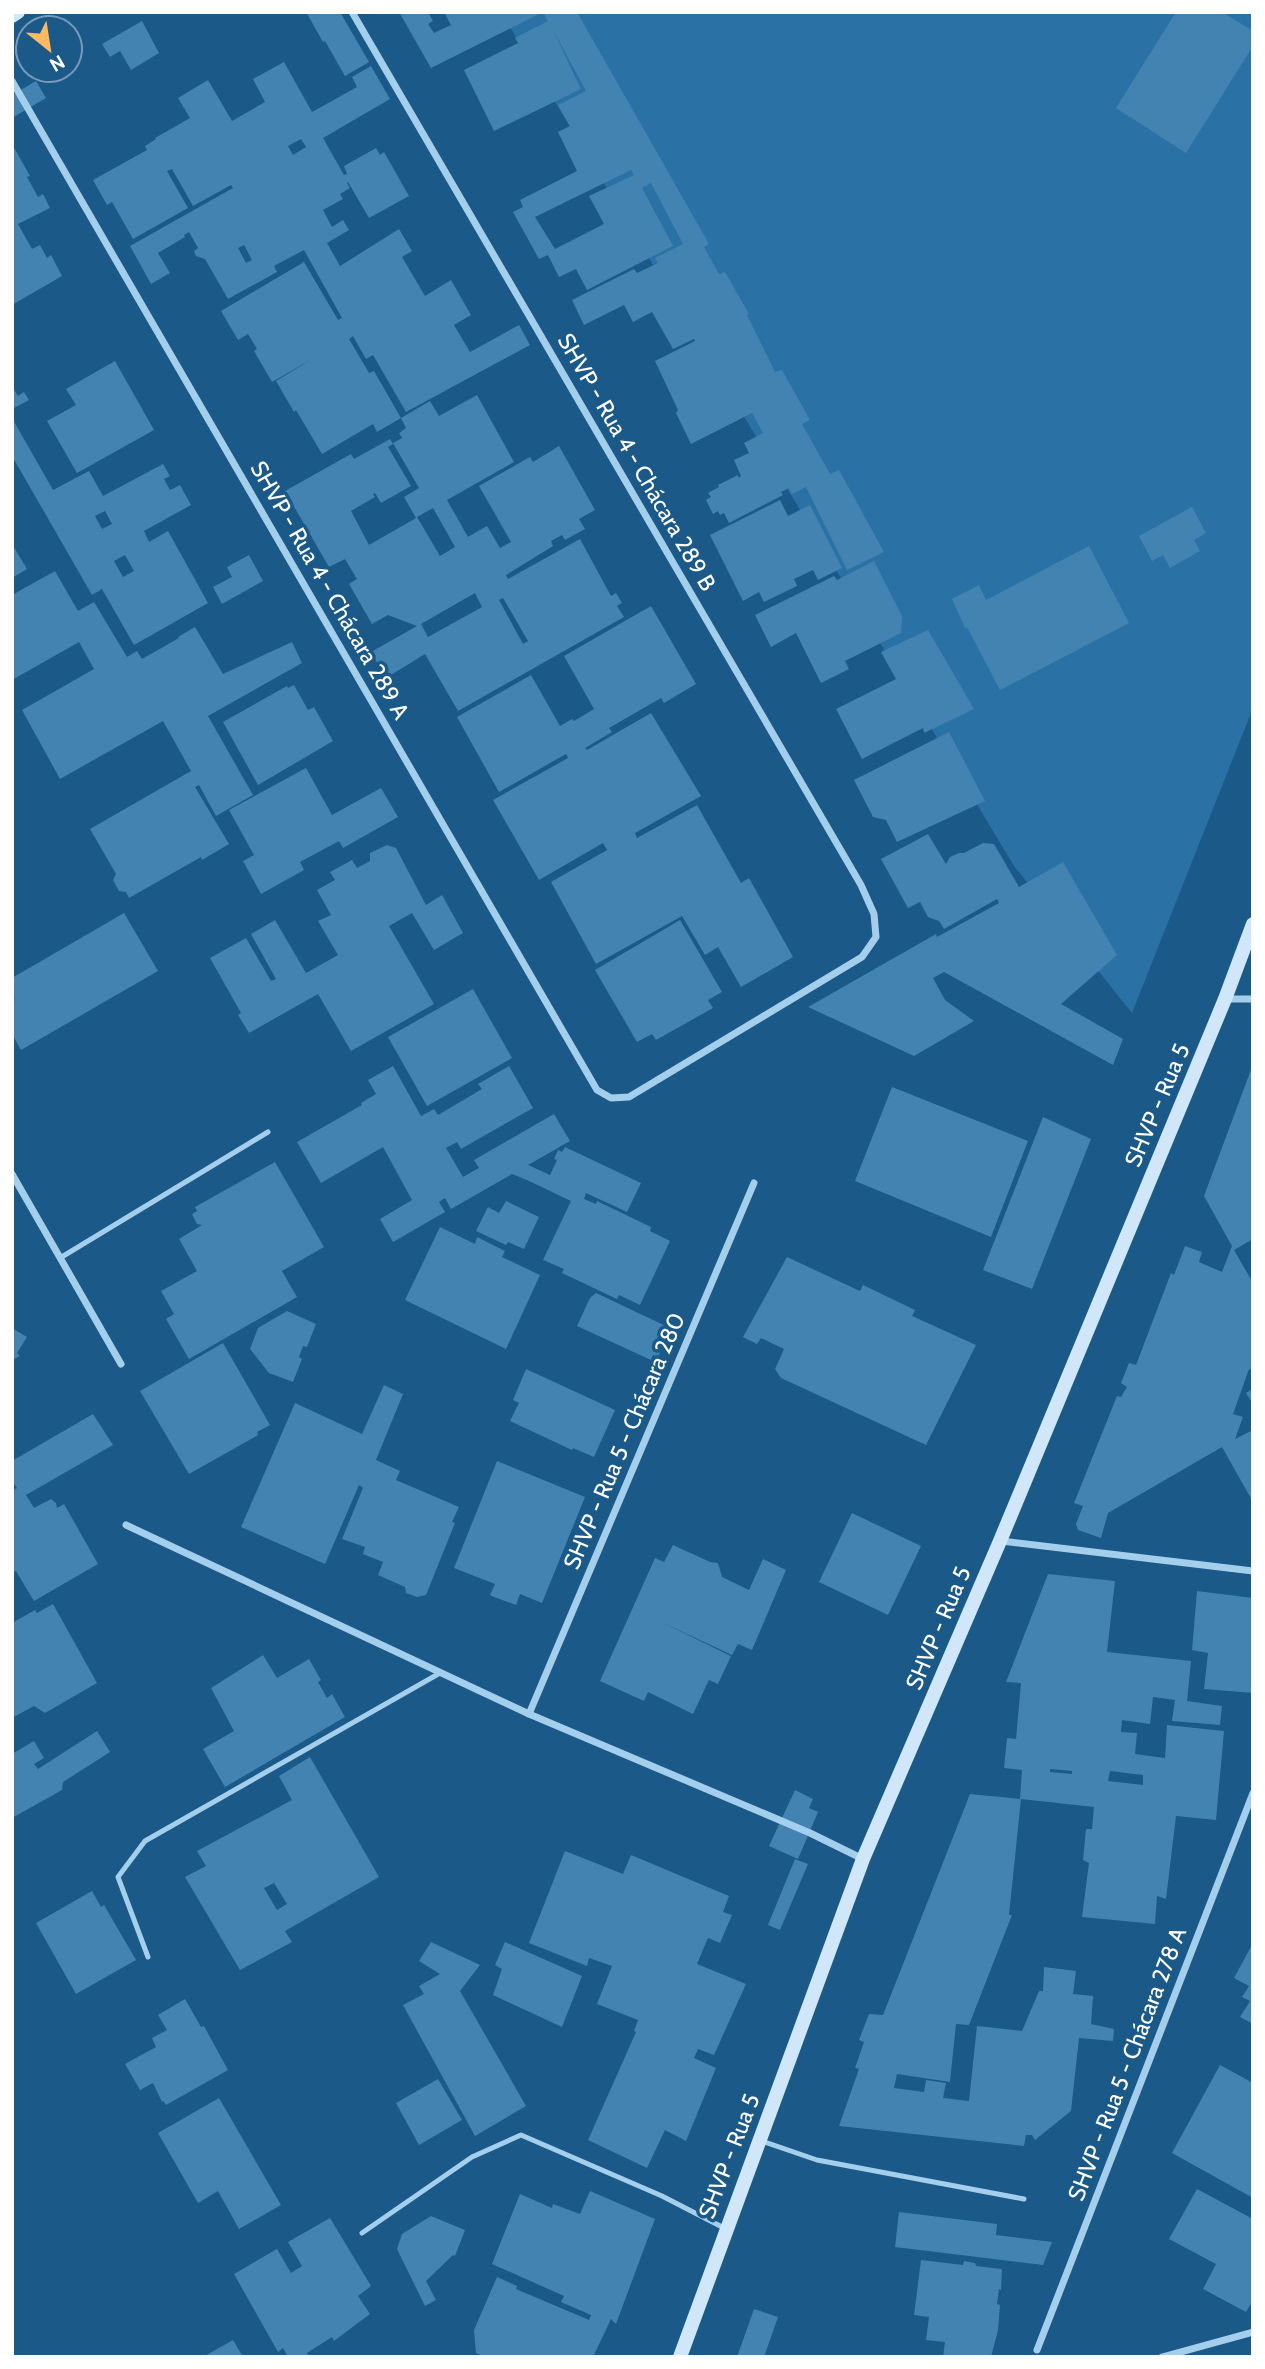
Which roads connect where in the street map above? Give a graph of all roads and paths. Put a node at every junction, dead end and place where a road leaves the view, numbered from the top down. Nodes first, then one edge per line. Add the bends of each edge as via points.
1 (19, 12) edge
2 (352, 12) edge
3 (12, 16) edge
4 (12, 81) edge
5 (1253, 923) edge
6 (1225, 999) junction
7 (1253, 999) edge
8 (629, 1097) joint
9 (268, 1132) dead end
10 (12, 1174) edge
11 (754, 1183) dead end
12 (60, 1258) junction
13 (121, 1364) dead end
14 (126, 1525) dead end
15 (1000, 1541) junction
16 (1253, 1571) edge
17 (440, 1673) junction
18 (529, 1714) junction
19 (1253, 1793) edge
20 (863, 1859) junction
21 (148, 1957) dead end
22 (759, 2140) junction
23 (1024, 2199) dead end
24 (726, 2229) junction
25 (362, 2233) dead end
26 (1253, 2332) edge
27 (1037, 2350) dead end
28 (684, 2356) edge
29 (1162, 2357) edge

1 - 3 street
2 - 8 street, SHVP - Rua 4 - Chácara 289 B via 874,914 877,937 862,957
4 - 8 street, SHVP - Rua 4 - Chácara 289 A via 597,1090 611,1098
5 - 6 street, SHVP - Rua 5
6 - 7 street
6 - 15 street, SHVP - Rua 5
9 - 12 lane
10 - 12 street
11 - 18 street, SHVP - Rua 5 - Chácara 280
12 - 13 street
14 - 17 street
15 - 16 street
15 - 20 street, SHVP - Rua 5
17 - 18 street
17 - 21 lane via 145,1841 118,1877
18 - 20 street
19 - 27 street, SHVP - Rua 5 - Chácara 278 A
20 - 22 street, SHVP - Rua 5
22 - 23 lane via 817,2160
22 - 24 street, SHVP - Rua 5
24 - 25 lane via 521,2135 472,2157
24 - 28 street, SHVP - Rua 5
26 - 29 street

